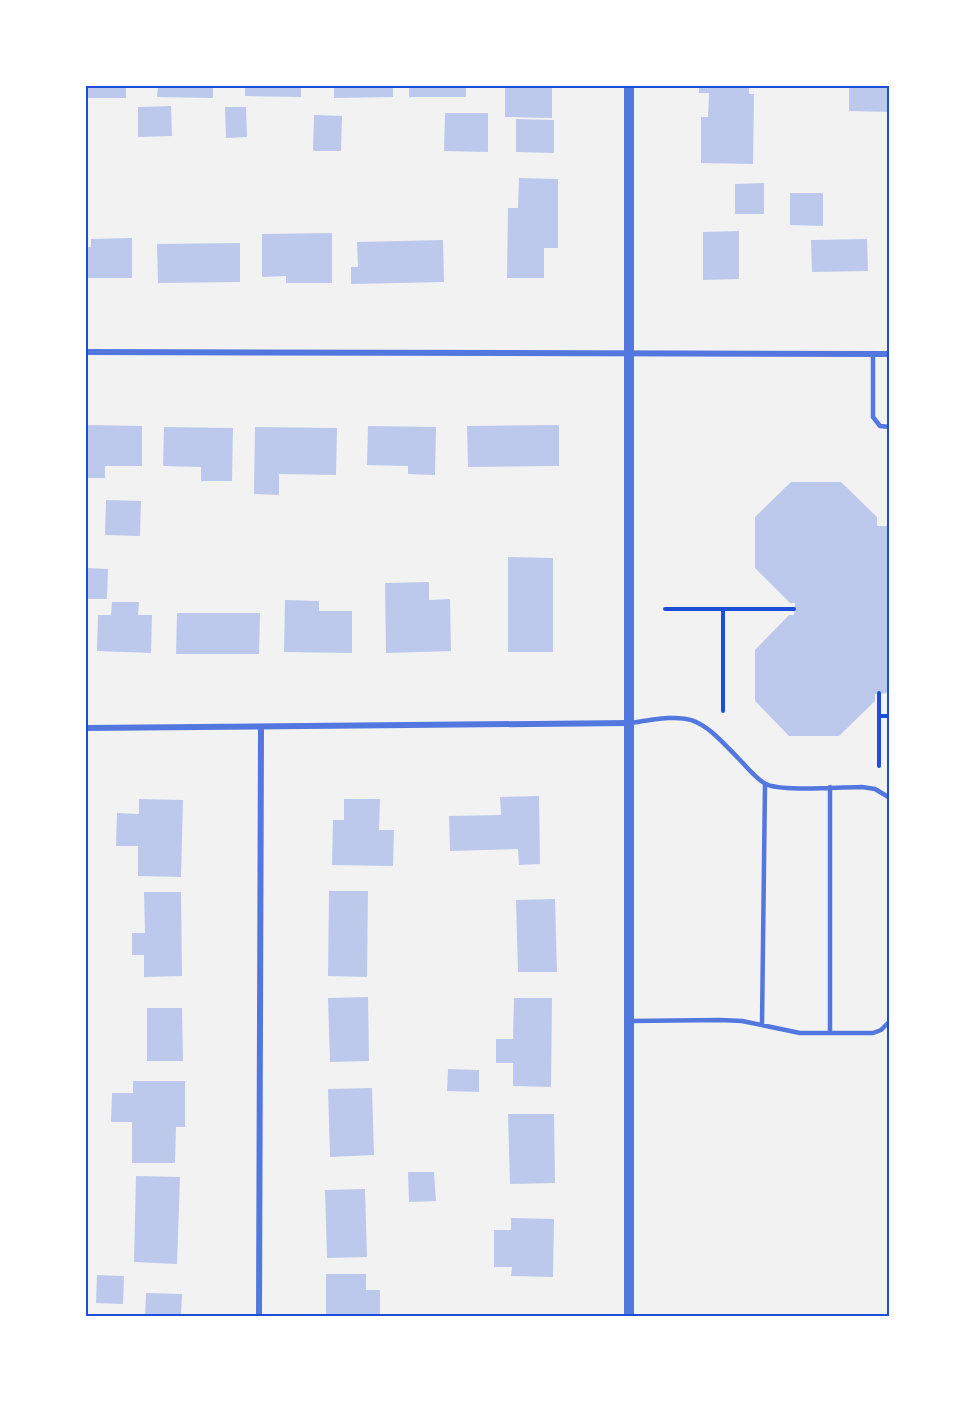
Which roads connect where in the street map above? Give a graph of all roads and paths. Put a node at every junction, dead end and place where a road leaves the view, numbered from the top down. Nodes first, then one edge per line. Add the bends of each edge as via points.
1 (629, 86) edge
2 (86, 352) edge
3 (630, 352) junction
4 (873, 354) junction
5 (890, 354) edge
6 (890, 427) edge
7 (665, 609) dead end
8 (723, 609) junction
9 (794, 609) dead end
10 (879, 693) dead end
11 (723, 711) dead end
12 (879, 716) junction
13 (890, 716) edge
14 (631, 723) junction
15 (261, 727) junction
16 (86, 728) edge
17 (879, 766) dead end
18 (765, 784) junction
19 (830, 787) junction
20 (890, 798) edge
21 (630, 1021) junction
22 (890, 1021) edge
23 (762, 1025) junction
24 (830, 1033) junction
25 (259, 1317) edge
26 (629, 1317) edge

1 - 3 street
2 - 3 street
3 - 4 street
3 - 14 street
4 - 5 street
4 - 6 lane via 873,417 880,426
7 - 8 path
8 - 9 path
8 - 11 path
10 - 12 path
12 - 13 path
12 - 17 path
14 - 15 street
14 - 18 lane via 665,718 695,720 715,734
14 - 21 street
15 - 16 street
15 - 25 street
18 - 19 lane
18 - 23 lane
19 - 20 lane via 875,789
19 - 24 lane
21 - 23 lane via 720,1020
21 - 26 street
22 - 24 lane via 873,1033
23 - 24 lane via 779,1031

